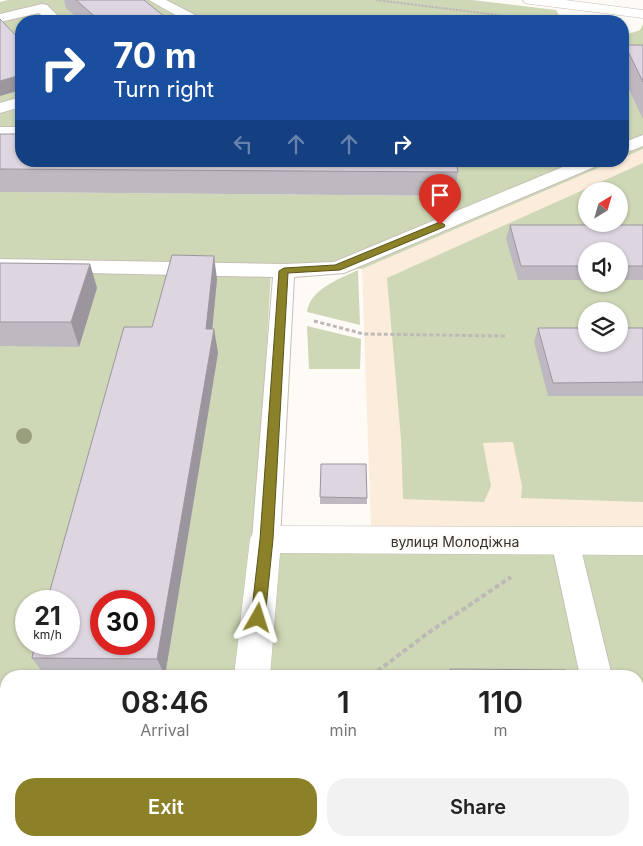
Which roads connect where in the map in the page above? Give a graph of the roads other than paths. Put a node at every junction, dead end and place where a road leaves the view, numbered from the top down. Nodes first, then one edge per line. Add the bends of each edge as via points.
1 (156, 0) edge
2 (530, 0) edge
3 (643, 14) edge
4 (50, 15) edge
5 (185, 15) edge
6 (0, 18) edge
7 (15, 104) edge
8 (0, 108) edge
9 (0, 132) edge
10 (15, 132) edge
11 (629, 139) edge
12 (643, 140) edge
13 (629, 146) edge
14 (579, 167) edge
15 (0, 265) edge
16 (284, 271) junction
17 (266, 539) junction
18 (565, 541) junction
19 (643, 542) edge
20 (253, 670) edge
21 (595, 670) edge

1 - 5 lane
2 - 3 street
4 - 6 lane via 42,8
7 - 8 lane
9 - 10 lane
11 - 12 lane
12 - 13 lane
14 - 16 lane via 336,268
15 - 16 lane
16 - 17 lane
17 - 18 street, вулиця Молодіжна
17 - 20 street
18 - 19 street, вулиця Молодіжна
18 - 21 lane

